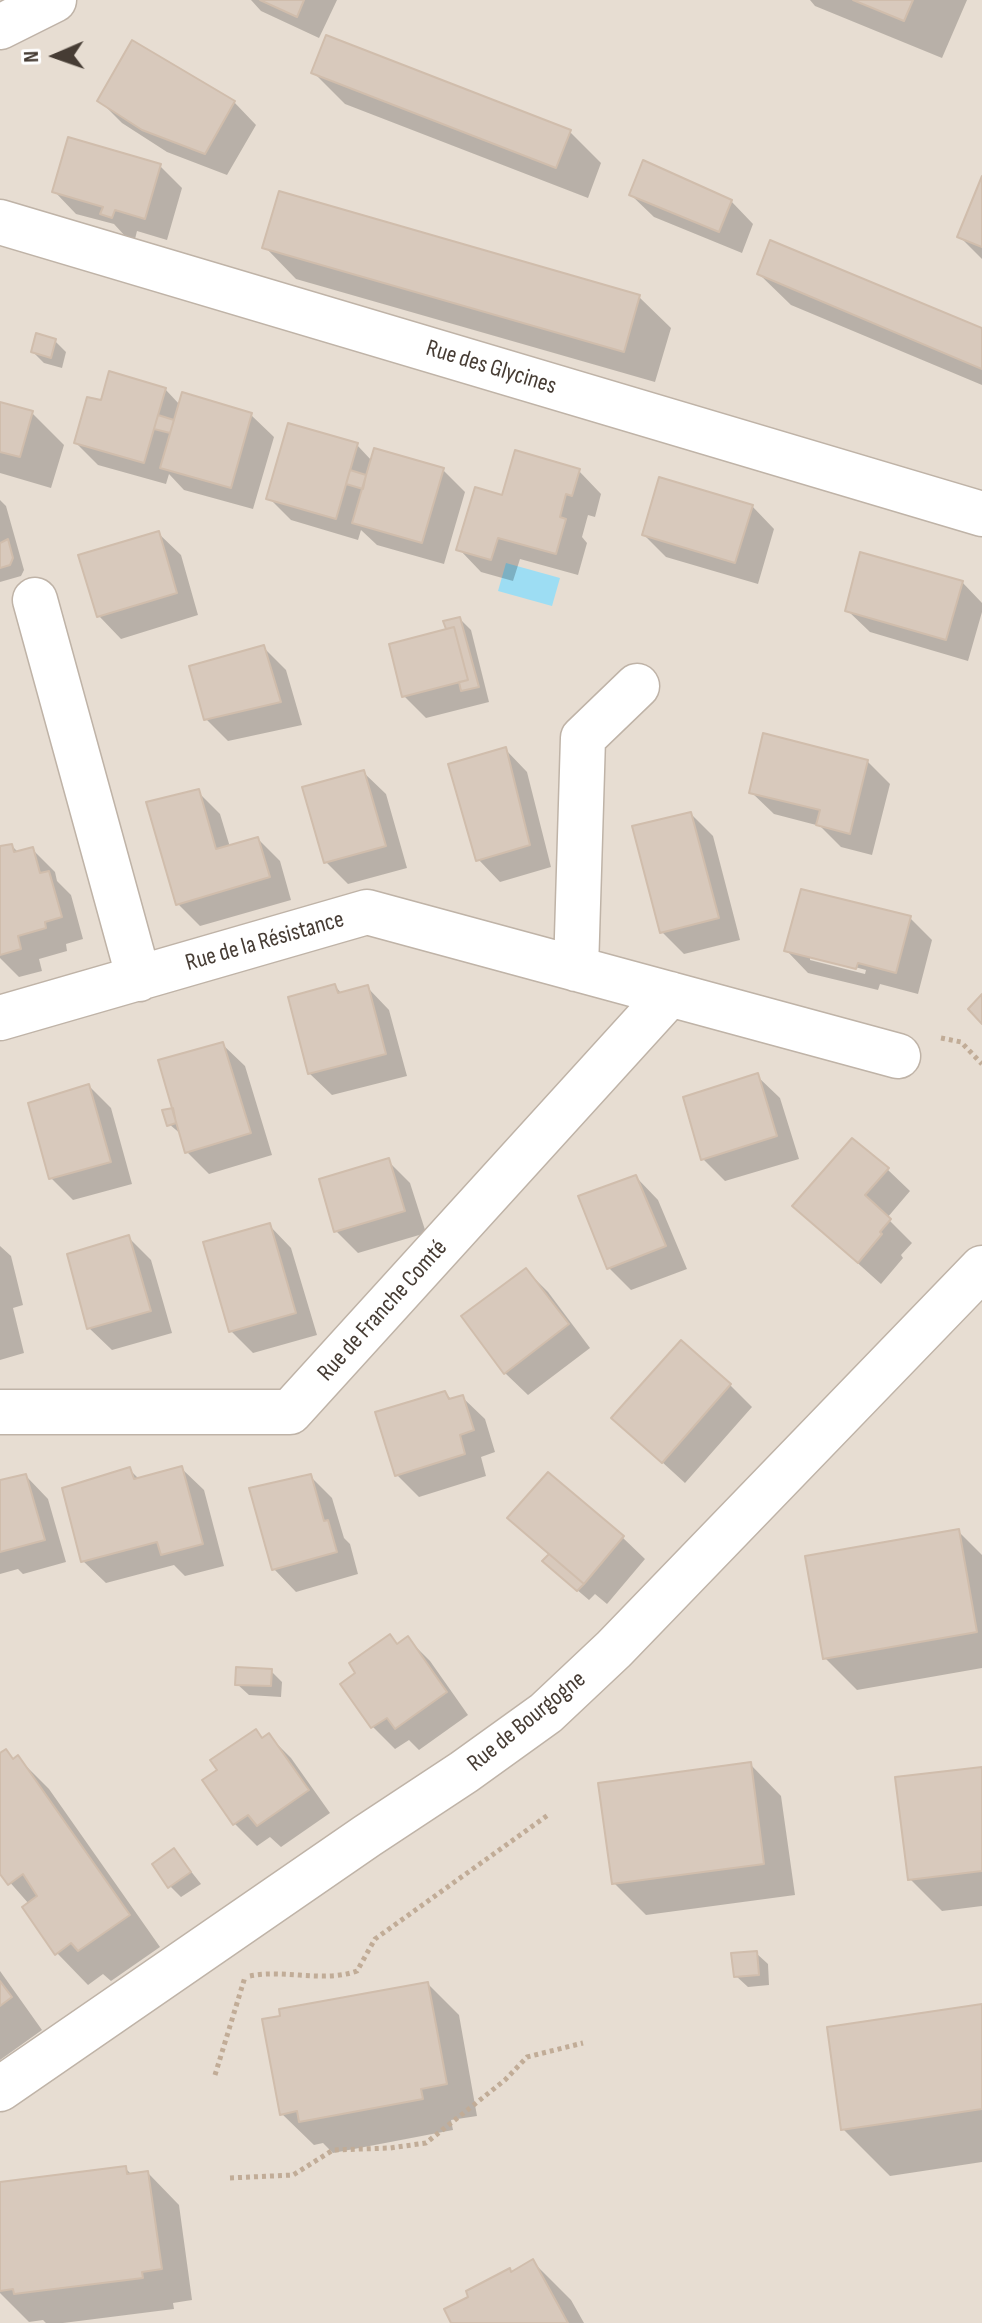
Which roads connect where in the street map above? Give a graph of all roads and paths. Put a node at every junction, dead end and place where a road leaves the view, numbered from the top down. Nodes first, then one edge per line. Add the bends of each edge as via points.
1 (54, 0) edge
2 (0, 27) edge
3 (0, 222) edge
4 (982, 514) edge
5 (35, 600) dead end
6 (637, 686) dead end
7 (576, 969) junction
8 (139, 979) junction
9 (670, 994) junction
10 (0, 1018) edge
11 (898, 1056) dead end
12 (982, 1268) edge
13 (0, 1412) edge
14 (548, 1815) dead end
15 (227, 1932) junction
16 (245, 1977) junction
17 (583, 2043) dead end
18 (215, 2075) dead end
19 (0, 2089) edge
20 (230, 2178) dead end

1 - 2 street
3 - 4 street, Rue des Glycines
5 - 8 street
6 - 7 street via 583,738
7 - 8 street, Rue de la Résistance via 367,912
7 - 9 street, Rue de la Résistance
8 - 10 street, Rue de la Résistance
9 - 11 street, Rue de la Résistance
9 - 13 street, Rue de Franche Comté via 290,1412
12 - 15 street, Rue de Bourgogne via 546,1713
14 - 16 path via 375,1939 357,1971 345,1976 269,1972
15 - 16 path
15 - 19 street, Rue de Bourgogne
16 - 18 path
17 - 20 path via 527,2057 426,2143 333,2150 293,2175

